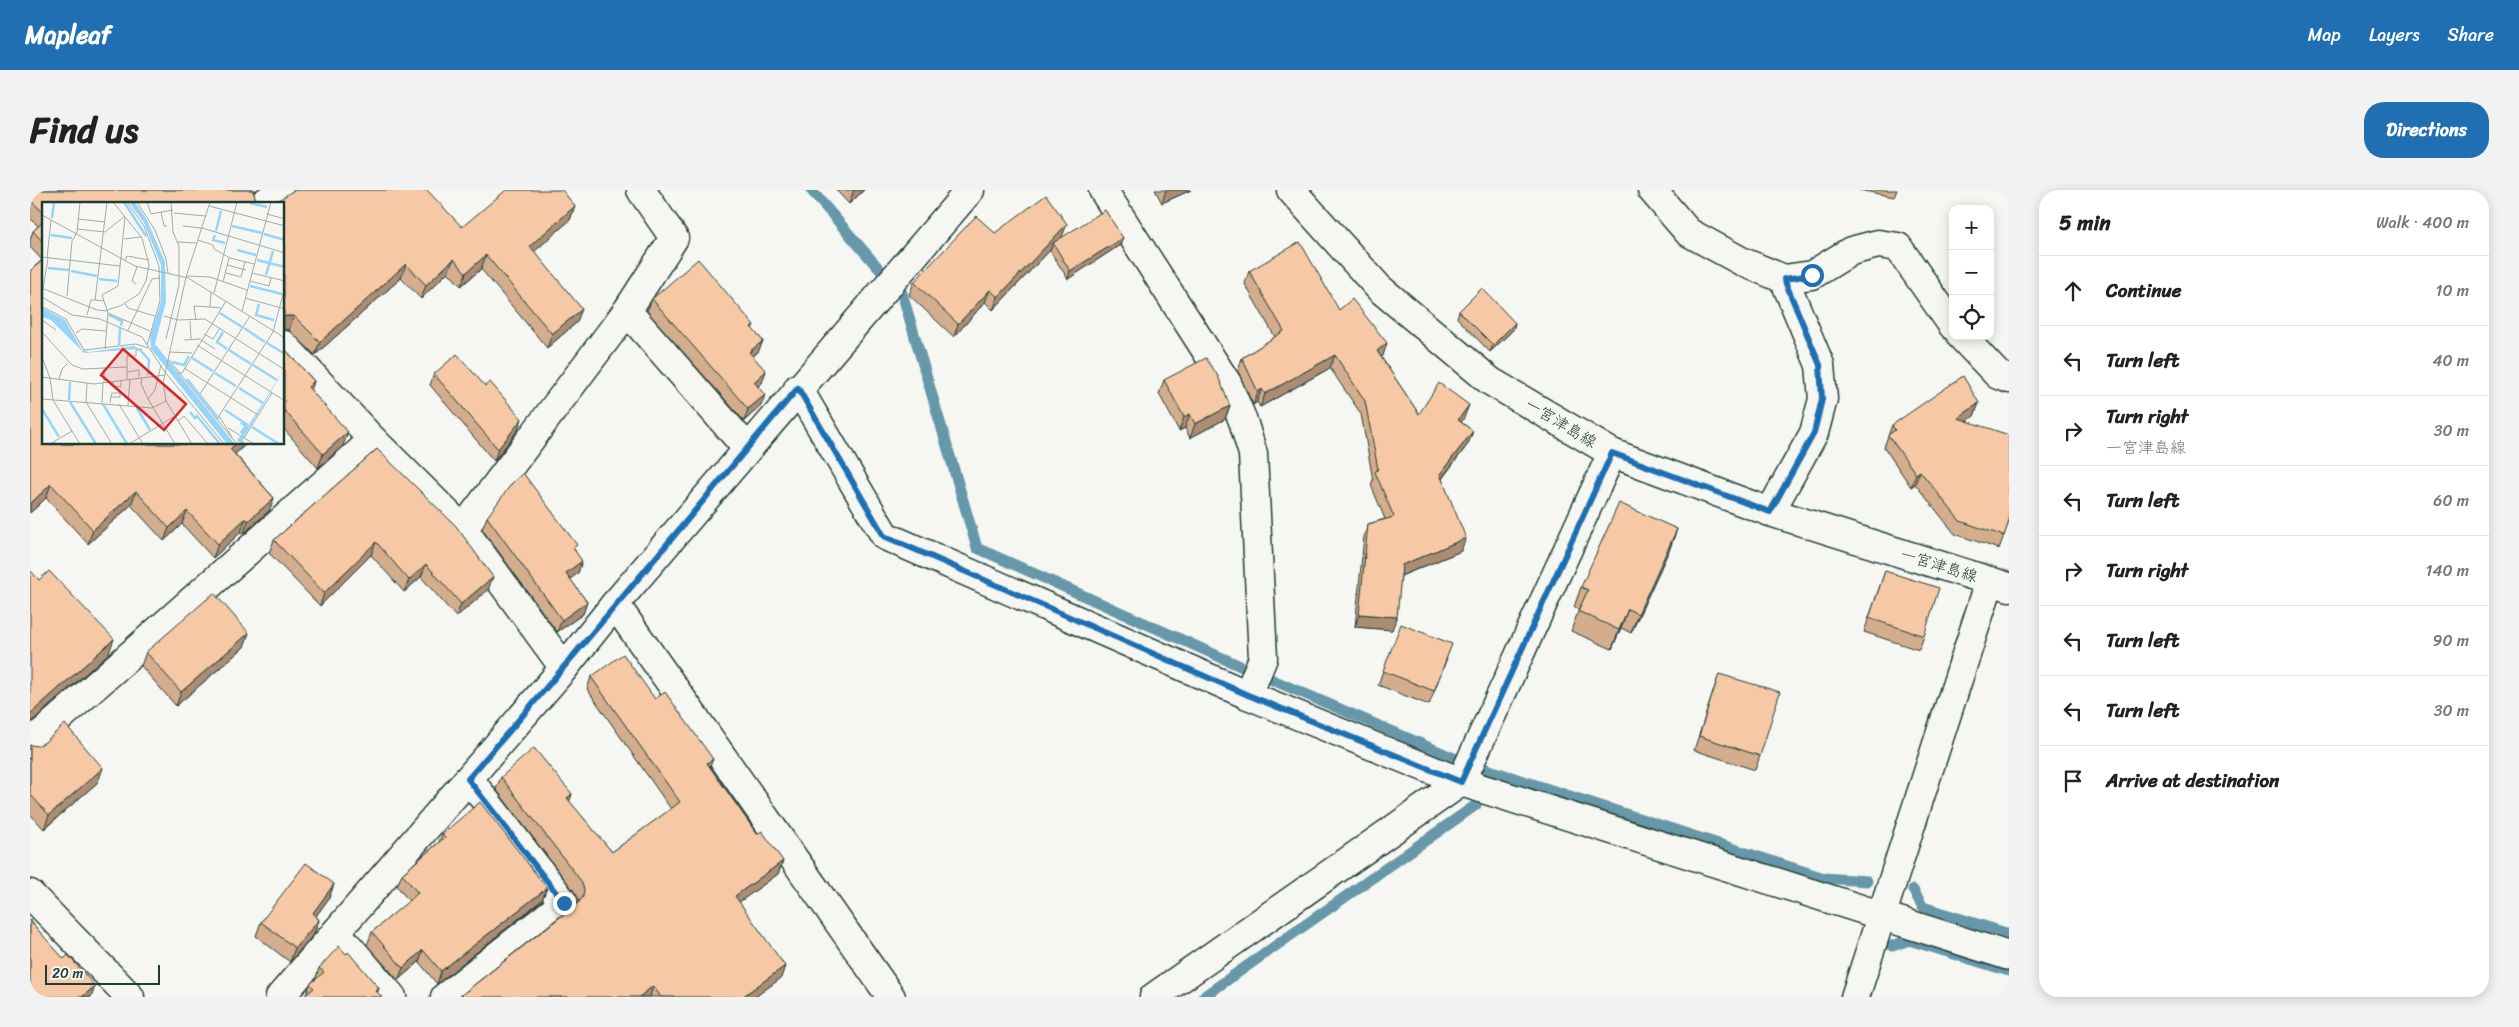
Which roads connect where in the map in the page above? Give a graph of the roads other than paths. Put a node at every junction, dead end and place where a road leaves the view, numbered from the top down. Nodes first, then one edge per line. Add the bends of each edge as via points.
1 (282, 190) edge
2 (641, 190) edge
3 (970, 190) edge
4 (1103, 190) edge
5 (1291, 190) edge
6 (1652, 190) edge
7 (266, 202) edge
8 (1784, 279) junction
9 (626, 311) junction
10 (1949, 320) edge
11 (1965, 340) edge
12 (285, 346) edge
13 (2009, 380) edge
14 (798, 388) junction
15 (373, 440) junction
16 (747, 448) junction
17 (1612, 453) junction
18 (1770, 512) junction
19 (463, 529) junction
20 (2000, 584) edge
21 (614, 604) junction
22 (564, 668) junction
23 (1248, 695) junction
24 (30, 744) edge
25 (468, 779) junction
26 (1461, 782) junction
27 (30, 894) edge
28 (1880, 916) junction
29 (336, 932) junction
30 (2009, 956) edge
31 (130, 997) edge
32 (280, 997) edge
33 (392, 997) edge
34 (445, 997) edge
35 (891, 997) edge
36 (1154, 997) edge
37 (1855, 997) edge

1 - 7 street
2 - 9 street via 674,238
3 - 14 street
4 - 23 street via 1227,383 1253,454 1263,658
5 - 17 street, 一宮津島線 via 1379,288 1490,381
6 - 8 street via 1688,232 1743,262
8 - 10 street via 1812,275 1851,251 1878,244 1898,248
8 - 18 street via 1820,365 1822,399 1814,433
9 - 16 street
9 - 19 street
11 - 13 street via 1998,375
12 - 15 street
14 - 16 street
14 - 23 street via 884,536
15 - 19 street
15 - 24 street
16 - 21 street
17 - 18 street, 一宮津島線
17 - 26 street
18 - 20 street, 一宮津島線
19 - 22 street
20 - 28 street
21 - 22 street
21 - 35 street
22 - 25 street
23 - 26 street
25 - 29 street
25 - 34 street via 564,903
26 - 28 street
26 - 36 street
27 - 31 street
28 - 30 street
28 - 37 street
29 - 32 street
29 - 33 street

